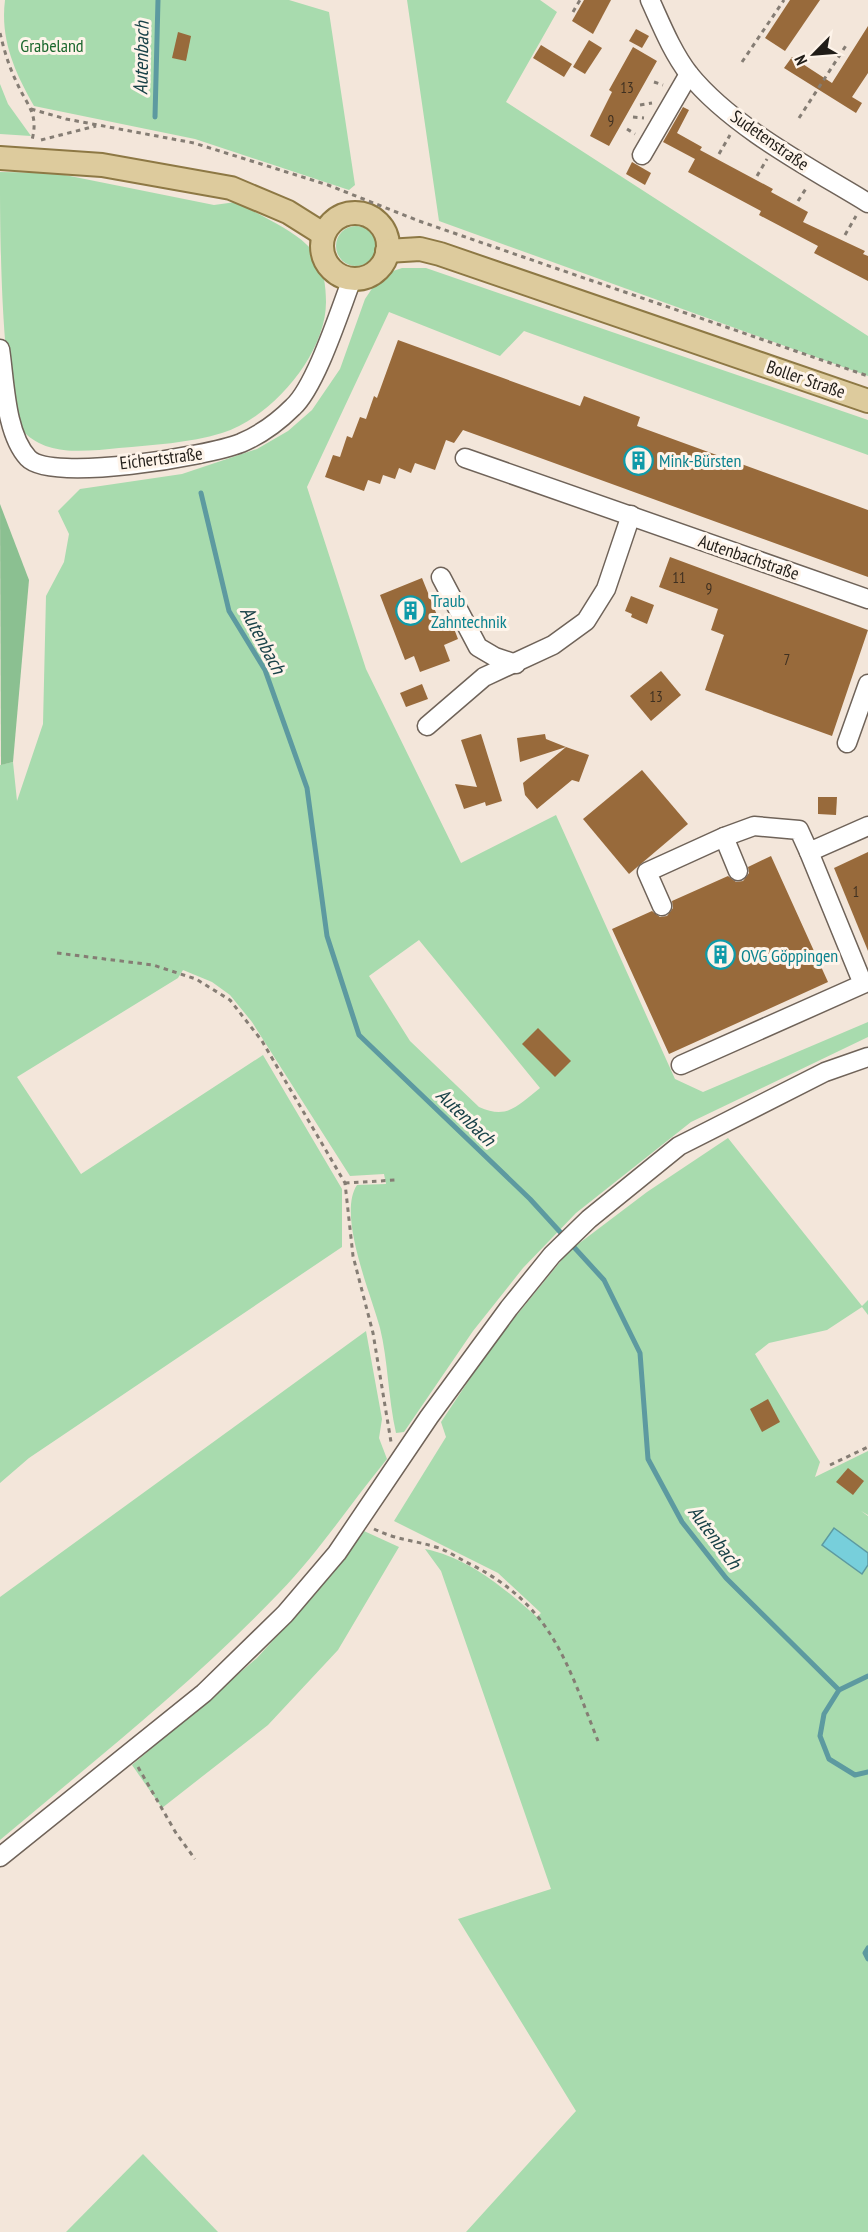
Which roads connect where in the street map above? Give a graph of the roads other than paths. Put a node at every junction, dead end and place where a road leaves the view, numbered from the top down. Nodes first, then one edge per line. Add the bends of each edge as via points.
1 (650, 0) edge
2 (689, 74) junction
3 (642, 155) dead end
4 (8, 158) edge
5 (866, 202) edge
6 (323, 234) junction
7 (387, 251) junction
8 (352, 279) junction
9 (0, 349) edge
10 (868, 401) edge
11 (465, 458) dead end
12 (631, 515) junction
13 (441, 577) dead end
14 (868, 599) edge
15 (516, 664) junction
16 (868, 684) edge
17 (427, 726) dead end
18 (847, 743) dead end
19 (868, 826) edge
20 (724, 837) junction
21 (809, 852) junction
22 (738, 871) dead end
23 (662, 906) dead end
24 (868, 1058) edge
25 (681, 1065) dead end
26 (0, 1857) edge

1 - 2 street, Sudetenstraße
2 - 3 street
2 - 5 street, Sudetenstraße via 738,120
4 - 6 main road via 102,165 231,188 288,212
6 - 7 main road via 344,215 363,214 380,224
6 - 8 main road via 322,255 327,264 333,272
7 - 8 main road via 379,269 362,279
7 - 10 main road, Boller Straße via 420,249 440,254
8 - 9 street, Eichertstraße via 321,361 295,405 257,435 201,455 68,470 45,467 29,459 13,436
11 - 12 street, Autenbachstraße
12 - 14 street, Autenbachstraße
12 - 15 street via 606,589 586,621
13 - 15 street via 478,647
15 - 17 street via 484,677
16 - 18 street
19 - 21 street
20 - 21 street via 754,826 799,830
20 - 22 street
20 - 23 street via 647,872
21 - 25 street via 863,984
24 - 26 street via 825,1072 679,1146 590,1219 552,1256 509,1308 337,1554 285,1614 204,1693

